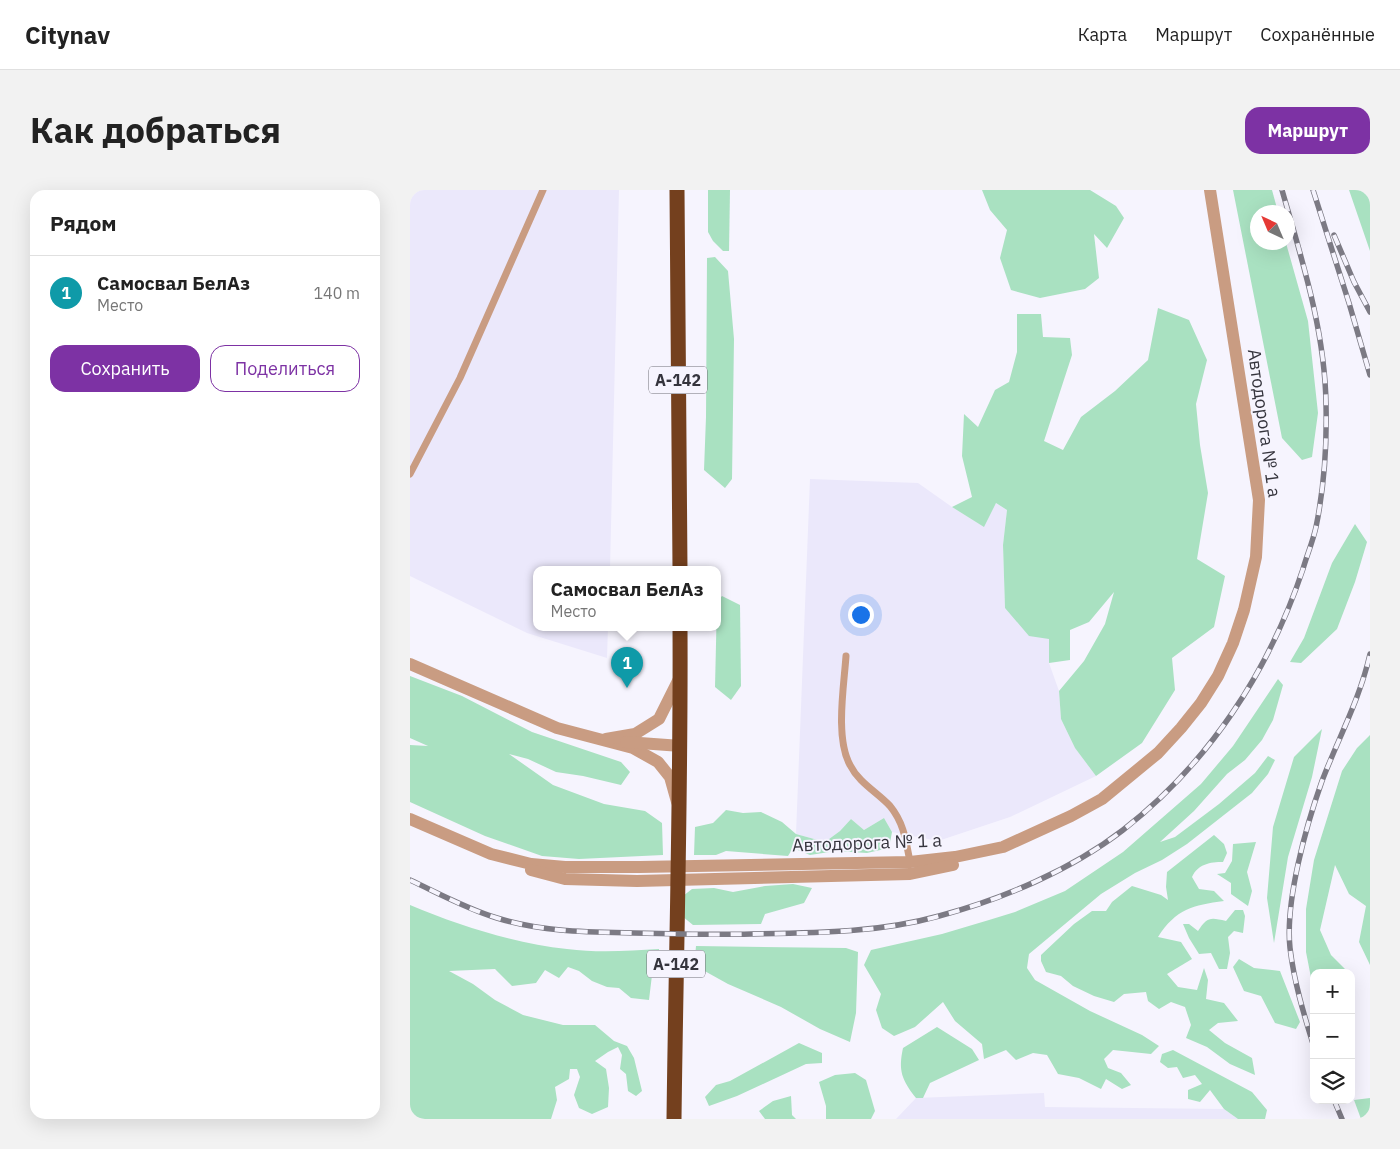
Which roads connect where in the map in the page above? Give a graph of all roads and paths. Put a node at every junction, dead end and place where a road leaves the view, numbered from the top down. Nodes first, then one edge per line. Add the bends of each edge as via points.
1 (543, 190) edge
2 (677, 190) edge
3 (1210, 190) edge
4 (410, 474) edge
5 (680, 566) edge
6 (680, 631) edge
7 (846, 656) dead end
8 (410, 664) edge
9 (680, 676) junction
10 (599, 740) junction
11 (681, 746) junction
12 (679, 809) junction
13 (410, 819) edge
14 (1003, 847) junction
15 (492, 854) junction
16 (910, 862) junction
17 (674, 1119) edge

1 - 4 lane via 460,378
2 - 5 highway, А-142
3 - 14 street, Автодорога № 1 а via 1259,500 1256,557 1244,610 1218,676 1158,753 1102,799
6 - 9 highway, А-142
7 - 16 lane via 842,738 850,765 867,788 889,805 902,823
8 - 10 street via 557,728
9 - 10 street via 659,719 635,734
9 - 11 highway, А-142
10 - 11 street
10 - 12 street via 633,748 658,762 670,777
11 - 12 highway, А-142
12 - 17 highway, А-142
13 - 15 street
14 - 15 street via 954,864 910,874 638,881 565,879 530,870
14 - 16 street, Автодорога № 1 а
15 - 16 street, Автодорога № 1 а via 531,864 556,866

